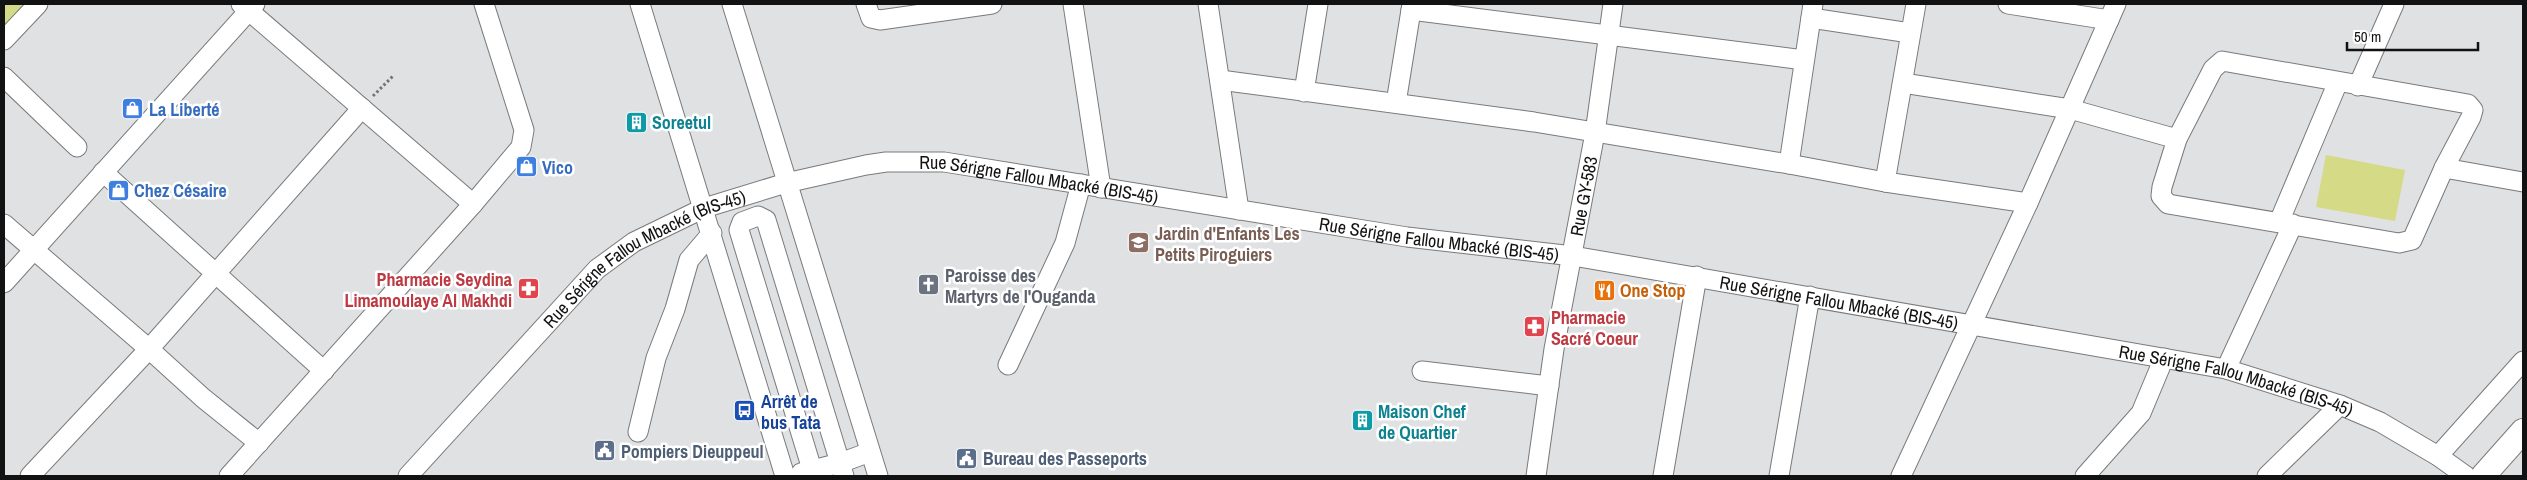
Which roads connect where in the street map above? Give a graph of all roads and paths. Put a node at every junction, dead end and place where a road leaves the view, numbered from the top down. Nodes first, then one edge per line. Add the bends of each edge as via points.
1 (38, 4) edge
2 (484, 4) edge
3 (640, 4) edge
4 (732, 4) edge
5 (866, 4) edge
6 (992, 4) edge
7 (1073, 4) edge
8 (1208, 4) edge
9 (1318, 4) edge
10 (1614, 4) edge
11 (1916, 4) edge
12 (2008, 4) edge
13 (2394, 4) edge
14 (248, 6) edge
15 (1411, 7) edge
16 (1812, 11) edge
17 (2113, 12) edge
18 (1910, 33) junction
19 (1608, 36) junction
20 (4, 40) edge
21 (1804, 60) junction
22 (394, 75) dead end
23 (4, 78) edge
24 (1220, 80) junction
25 (2338, 82) junction
26 (1903, 83) junction
27 (2358, 86) junction
28 (1304, 92) junction
29 (1396, 103) junction
30 (362, 108) junction
31 (2070, 108) junction
32 (1595, 133) junction
33 (2177, 139) junction
34 (77, 147) dead end
35 (1789, 164) junction
36 (2444, 168) junction
37 (104, 172) junction
38 (1885, 182) junction
39 (2523, 182) edge
40 (786, 183) junction
41 (1081, 184) junction
42 (1100, 188) junction
43 (473, 204) junction
44 (2028, 204) junction
45 (704, 208) junction
46 (1239, 210) junction
47 (2286, 223) junction
48 (4, 224) edge
49 (712, 233) junction
50 (34, 251) junction
51 (1572, 256) junction
52 (216, 272) junction
53 (1697, 276) junction
54 (4, 283) edge
55 (1810, 296) junction
56 (1971, 324) junction
57 (149, 349) junction
58 (2164, 358) junction
59 (2523, 361) edge
60 (1008, 365) dead end
61 (324, 370) junction
62 (2226, 370) junction
63 (1422, 371) dead end
64 (1549, 386) junction
65 (2340, 405) junction
66 (2523, 431) edge
67 (638, 432) dead end
68 (259, 443) junction
69 (870, 452) junction
70 (2438, 456) junction
71 (842, 470) edge
72 (813, 473) edge
73 (30, 476) edge
74 (229, 476) edge
75 (408, 476) edge
76 (786, 476) edge
77 (878, 476) edge
78 (1536, 476) edge
79 (1663, 476) edge
80 (1779, 476) edge
81 (1901, 476) edge
82 (2085, 476) edge
83 (2267, 476) edge
84 (2466, 476) edge
85 (2483, 476) edge

1 - 20 street
2 - 43 street via 524,130 521,147
3 - 45 street
4 - 40 street
5 - 6 street via 871,18 880,20
7 - 42 street
8 - 24 street
9 - 28 street
10 - 19 street, Rue GY-583
11 - 18 street
12 - 17 street
13 - 27 street
14 - 30 street
14 - 37 street
15 - 19 street
15 - 29 street
16 - 18 street
16 - 21 street
17 - 31 street
18 - 26 street
19 - 21 street
19 - 32 street, Rue GY-583
21 - 35 street
22 - 30 path
23 - 34 street
24 - 28 street
24 - 46 street
25 - 27 street
25 - 33 street via 2222,61 2212,69
25 - 47 street
26 - 31 street
26 - 38 street
27 - 36 street via 2468,104 2473,110 2471,117
28 - 29 street
29 - 32 street
30 - 43 street
30 - 52 street
31 - 33 street
31 - 44 street
32 - 35 street
32 - 51 street, Rue GY-583
33 - 47 street via 2162,188 2161,196 2168,204
35 - 38 street
36 - 39 street
36 - 47 street via 2412,240 2407,243
37 - 50 street
37 - 52 street
38 - 44 street
40 - 41 street, Rue Sérigne Fallou Mbacké (BIS-45) via 866,165 909,161 944,162
40 - 45 street, Rue Sérigne Fallou Mbacké (BIS-45)
40 - 69 street
41 - 42 street, Rue Sérigne Fallou Mbacké (BIS-45)
41 - 60 street via 1065,243
42 - 46 street, Rue Sérigne Fallou Mbacké (BIS-45)
43 - 61 street
44 - 56 street
45 - 49 street
45 - 75 street, Rue Sérigne Fallou Mbacké (BIS-45) via 634,242 597,269
46 - 51 street, Rue Sérigne Fallou Mbacké (BIS-45) via 1407,237
47 - 62 street
48 - 50 street
49 - 67 street via 689,260 656,358
49 - 76 street
50 - 54 street
50 - 57 street
51 - 53 street, Rue Sérigne Fallou Mbacké (BIS-45)
51 - 64 street, Rue GY-583
52 - 57 street
52 - 61 street
53 - 55 street, Rue Sérigne Fallou Mbacké (BIS-45)
53 - 79 street
55 - 56 street, Rue Sérigne Fallou Mbacké (BIS-45)
55 - 80 street
56 - 58 street, Rue Sérigne Fallou Mbacké (BIS-45)
56 - 81 street
57 - 68 street via 202,398
57 - 73 street
58 - 62 street, Rue Sérigne Fallou Mbacké (BIS-45)
58 - 82 street via 2142,413
59 - 70 street
61 - 68 street
62 - 65 street, Rue Sérigne Fallou Mbacké (BIS-45)
63 - 64 street
64 - 78 street, Rue GY-583
65 - 70 street, Rue Sérigne Fallou Mbacké (BIS-45) via 2380,422
65 - 83 street
66 - 85 main road
68 - 74 street
69 - 71 street
69 - 77 street
70 - 84 street, Rue Sérigne Fallou Mbacké (BIS-45)
71 - 72 street
71 - 72 street via 766,220 758,216 742,222 739,230
72 - 76 street

